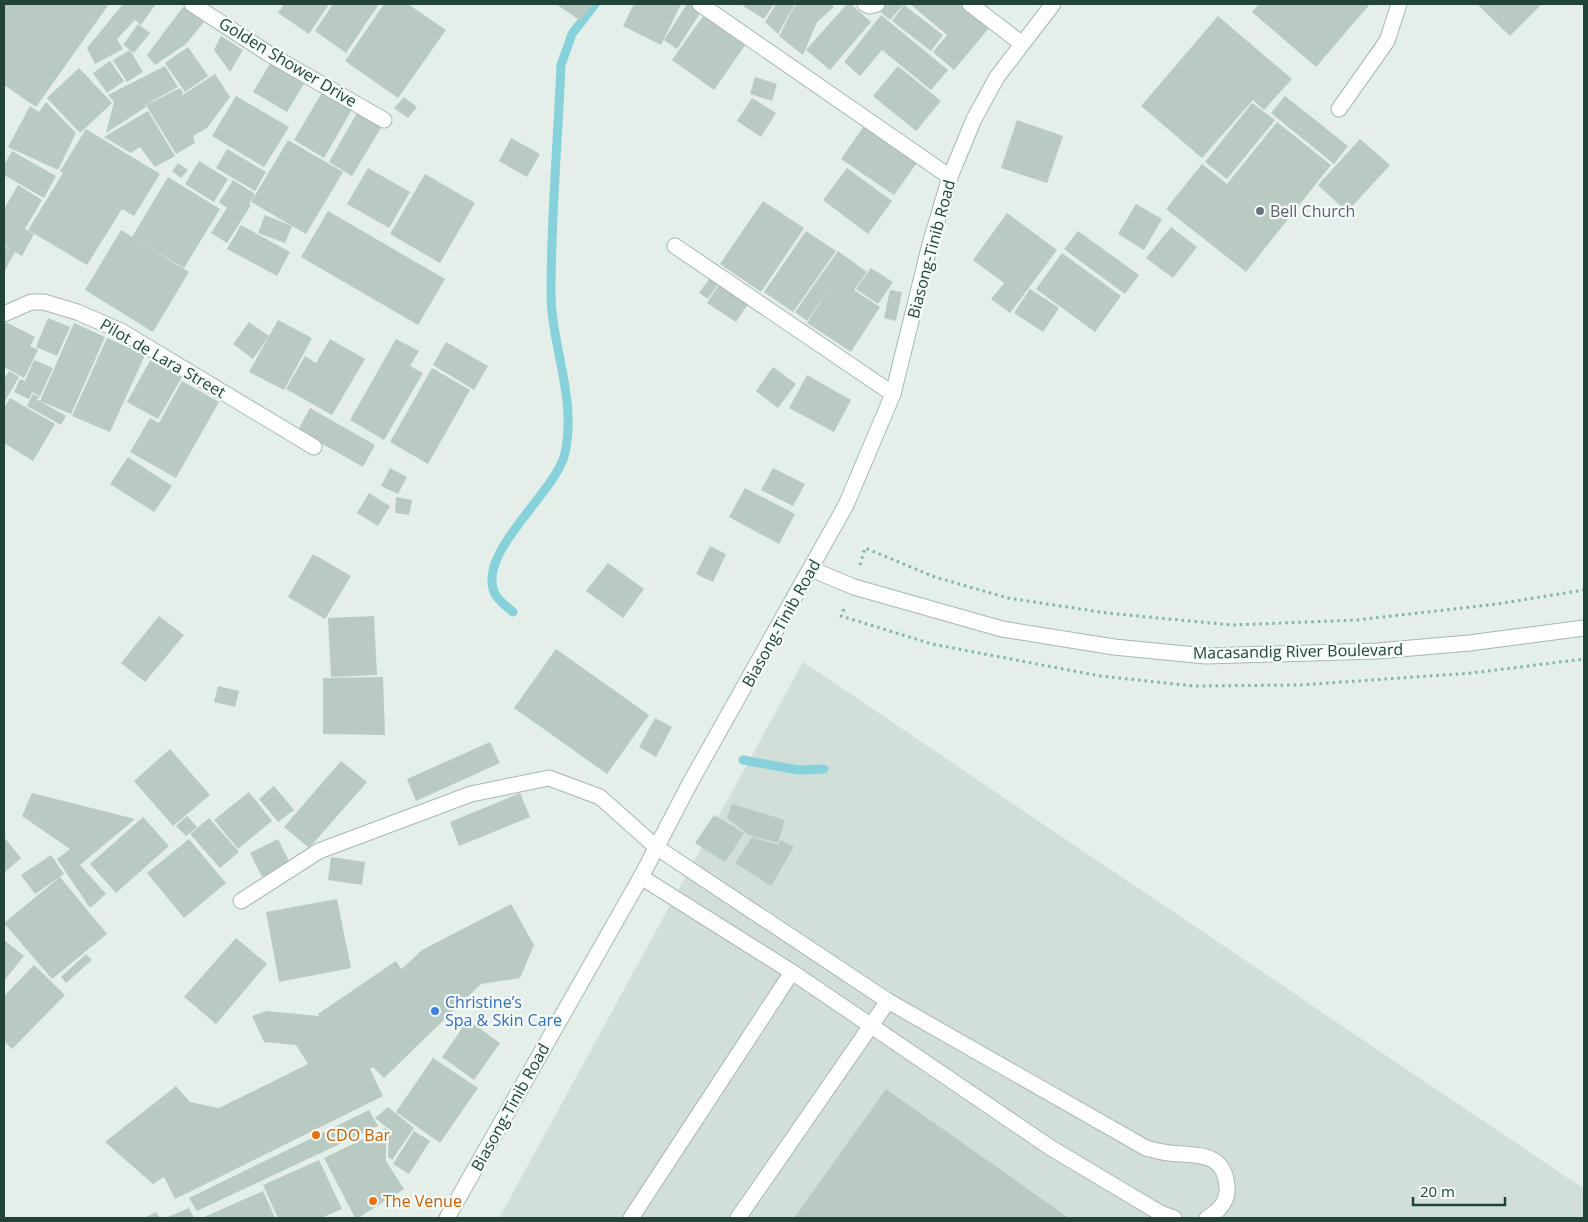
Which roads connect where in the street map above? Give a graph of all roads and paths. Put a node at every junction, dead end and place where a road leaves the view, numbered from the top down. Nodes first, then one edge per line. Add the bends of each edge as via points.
1 (192, 4) edge
2 (700, 4) edge
3 (866, 4) edge
4 (877, 4) edge
5 (970, 4) edge
6 (1052, 4) edge
7 (1399, 4) edge
8 (1021, 43) junction
9 (1339, 109) dead end
10 (384, 120) dead end
11 (950, 177) junction
12 (675, 246) dead end
13 (4, 314) edge
14 (893, 394) junction
15 (314, 447) dead end
16 (811, 569) junction
17 (1584, 628) edge
18 (656, 847) junction
19 (641, 877) junction
20 (241, 901) dead end
21 (792, 972) junction
22 (888, 1002) junction
23 (872, 1026) junction
24 (447, 1218) edge
25 (631, 1218) edge
26 (738, 1218) edge
27 (1174, 1218) edge
28 (1207, 1218) edge

1 - 10 street, Golden Shower Drive via 269,54
2 - 11 street
3 - 4 street
5 - 8 street
6 - 8 street, Biasong-Tinib Road
7 - 9 street via 1387,41
8 - 11 street, Biasong-Tinib Road via 997,77 974,119
11 - 14 street, Biasong-Tinib Road
12 - 14 street
13 - 15 street, Pilot de Lara Street via 31,302 44,302 77,312 121,331
14 - 16 street, Biasong-Tinib Road via 846,505
16 - 17 street, Macasandig River Boulevard via 854,587 1002,629 1114,647 1206,656 1377,651
16 - 18 street, Biasong-Tinib Road
18 - 19 street, Biasong-Tinib Road
18 - 20 street via 600,797 549,778 471,794 319,851
18 - 22 street
19 - 21 street
19 - 24 street, Biasong-Tinib Road
21 - 23 street
21 - 25 street
22 - 23 street
22 - 28 street via 1146,1148 1201,1155 1216,1161 1226,1176 1227,1195 1219,1211
23 - 26 street
23 - 27 street via 1051,1148 1160,1214

